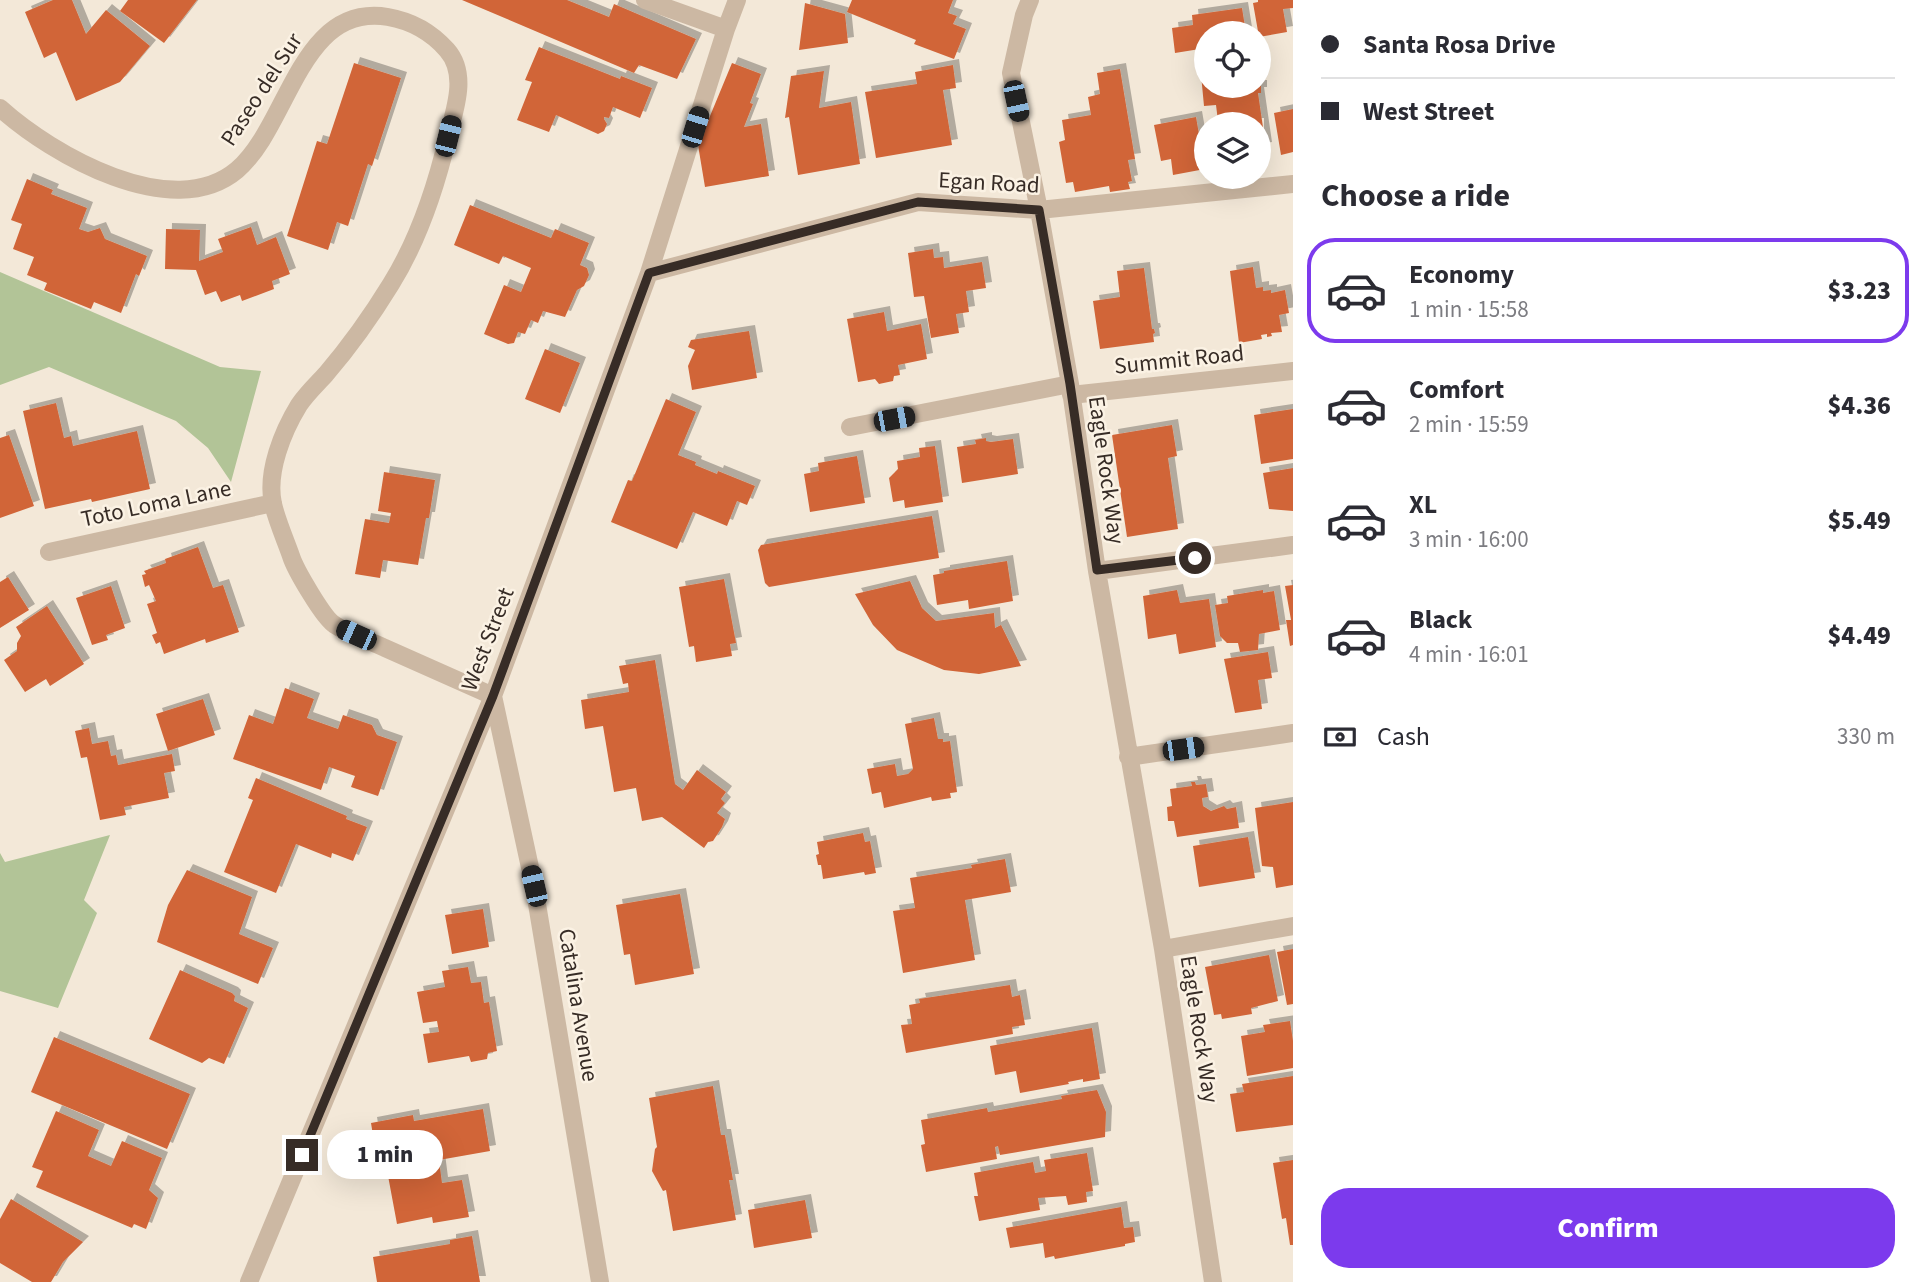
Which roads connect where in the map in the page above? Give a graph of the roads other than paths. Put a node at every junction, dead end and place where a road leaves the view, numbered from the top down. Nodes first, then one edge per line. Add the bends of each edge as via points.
1 (645, 0) edge
2 (737, 0) edge
3 (1030, 0) edge
4 (726, 29) junction
5 (0, 108) edge
6 (1293, 184) edge
7 (1039, 210) junction
8 (649, 273) junction
9 (1293, 371) edge
10 (1070, 390) junction
11 (850, 427) dead end
12 (273, 503) junction
13 (1293, 545) edge
14 (50, 552) dead end
15 (1097, 570) junction
16 (493, 696) junction
17 (1293, 733) edge
18 (1128, 757) junction
19 (1293, 926) edge
20 (1163, 949) junction
21 (249, 1282) edge
22 (600, 1282) edge
23 (1213, 1282) edge

1 - 4 street
2 - 4 street, West Street
3 - 7 street, Eagle Rock Way via 1011,73
4 - 8 street, West Street
5 - 12 street, Paseo del Sur via 55,148 108,174 159,188 190,189 215,183 238,169 275,118 316,45 351,20 380,16 409,23 435,37 450,53 458,94 423,218 391,284 299,405 274,465
6 - 7 street, Egan Road
7 - 8 street, Egan Road via 918,202
7 - 10 street, Eagle Rock Way
8 - 16 street, West Street
9 - 10 street, Summit Road
10 - 11 street, Summit Road
10 - 15 street, Eagle Rock Way
12 - 14 street, Toto Loma Lane
12 - 16 street, Paseo del Sur via 294,566 331,624
13 - 15 street
15 - 18 street, Eagle Rock Way
16 - 21 street, West Street
16 - 22 street, Catalina Avenue via 534,886
17 - 18 street
18 - 20 street, Eagle Rock Way
19 - 20 street
20 - 23 street, Eagle Rock Way

